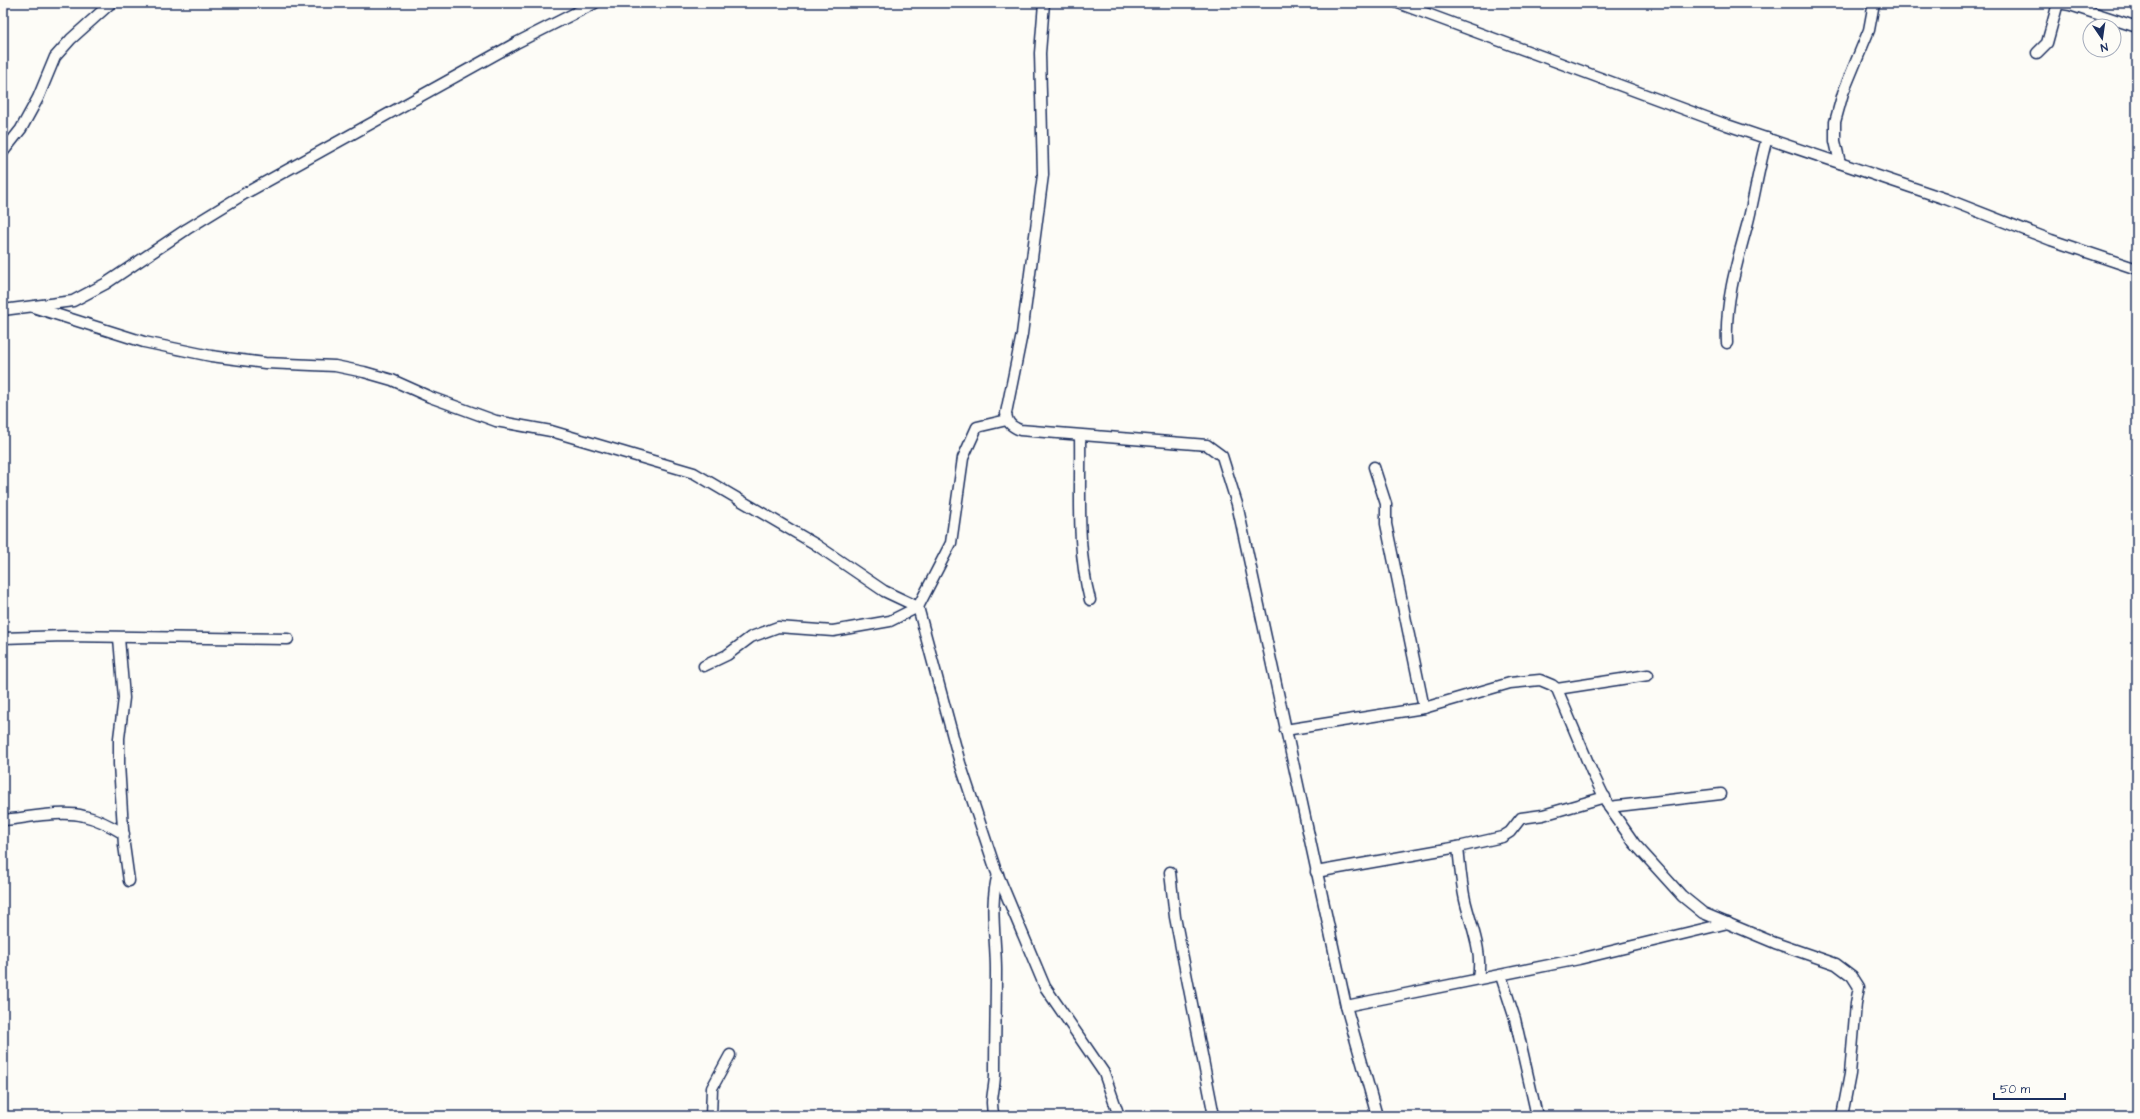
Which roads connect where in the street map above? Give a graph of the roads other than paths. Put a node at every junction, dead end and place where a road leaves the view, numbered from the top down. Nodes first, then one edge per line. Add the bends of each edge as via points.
1 (111, 3) edge
2 (596, 3) edge
3 (1044, 3) edge
4 (1398, 3) edge
5 (1874, 3) edge
6 (2058, 3) edge
7 (2137, 27) edge
8 (2037, 53) dead end
9 (1767, 138) junction
10 (3, 152) edge
11 (1840, 163) junction
12 (2137, 269) edge
13 (33, 307) junction
14 (3, 310) edge
15 (1727, 343) dead end
16 (1007, 420) junction
17 (1080, 436) junction
18 (1374, 467) dead end
19 (1090, 600) dead end
20 (918, 607) junction
21 (3, 638) edge
22 (119, 638) junction
23 (288, 639) dead end
24 (704, 666) dead end
25 (1648, 675) dead end
26 (1558, 690) junction
27 (1424, 708) junction
28 (1285, 730) junction
29 (1721, 794) dead end
30 (1605, 797) junction
31 (1609, 807) junction
32 (3, 820) edge
33 (124, 834) junction
34 (1458, 847) junction
35 (1170, 872) dead end
36 (1316, 872) junction
37 (998, 874) junction
38 (129, 882) dead end
39 (1728, 923) junction
40 (1501, 976) junction
41 (1478, 978) junction
42 (1346, 1006) junction
43 (730, 1055) dead end
44 (711, 1116) edge
45 (994, 1116) edge
46 (1119, 1116) edge
47 (1214, 1116) edge
48 (1377, 1116) edge
49 (1537, 1116) edge
50 (1842, 1116) edge

1 - 10 street via 55,57 38,98
2 - 13 street via 509,47 244,194 105,284 73,301
3 - 16 street via 1040,53 1043,175 1022,334 1006,413
4 - 9 street
5 - 11 street via 1869,30 1843,93 1835,122 1835,141
6 - 7 street
6 - 8 street via 2047,43
9 - 11 street
9 - 15 street via 1734,275 1726,329
11 - 12 street
13 - 14 street
13 - 20 street via 144,342 211,356 265,363 335,366 364,372 392,380 496,421 551,431 694,473 815,544 884,590
16 - 17 street via 1020,430
16 - 20 street via 977,427 963,458 951,543
17 - 19 street via 1081,530 1085,581
17 - 28 street via 1208,446 1222,456 1236,504
18 - 27 street via 1386,504 1386,524
20 - 24 street via 890,621 833,632 778,627 751,637 727,655
20 - 37 street via 960,763
21 - 22 street
22 - 23 street
22 - 33 street via 124,698 119,738
25 - 26 street
26 - 27 street via 1540,680 1510,683
26 - 30 street
27 - 28 street
28 - 36 street
29 - 31 street
30 - 31 street
30 - 34 street via 1543,815 1521,818 1502,838
31 - 39 street via 1634,843 1682,896 1703,913
32 - 33 street via 82,815 105,823
33 - 38 street
34 - 36 street
34 - 41 street via 1465,900 1476,934 1475,943 1480,965
35 - 47 street via 1175,917
36 - 42 street
37 - 45 street via 993,892 992,911 996,969 995,1076 991,1107
37 - 46 street via 1045,987 1104,1073
39 - 40 street
39 - 50 street via 1775,943 1836,964 1852,976 1859,987 1850,1074
40 - 41 street
40 - 49 street via 1515,1019
41 - 42 street
42 - 48 street
43 - 44 street via 712,1088

